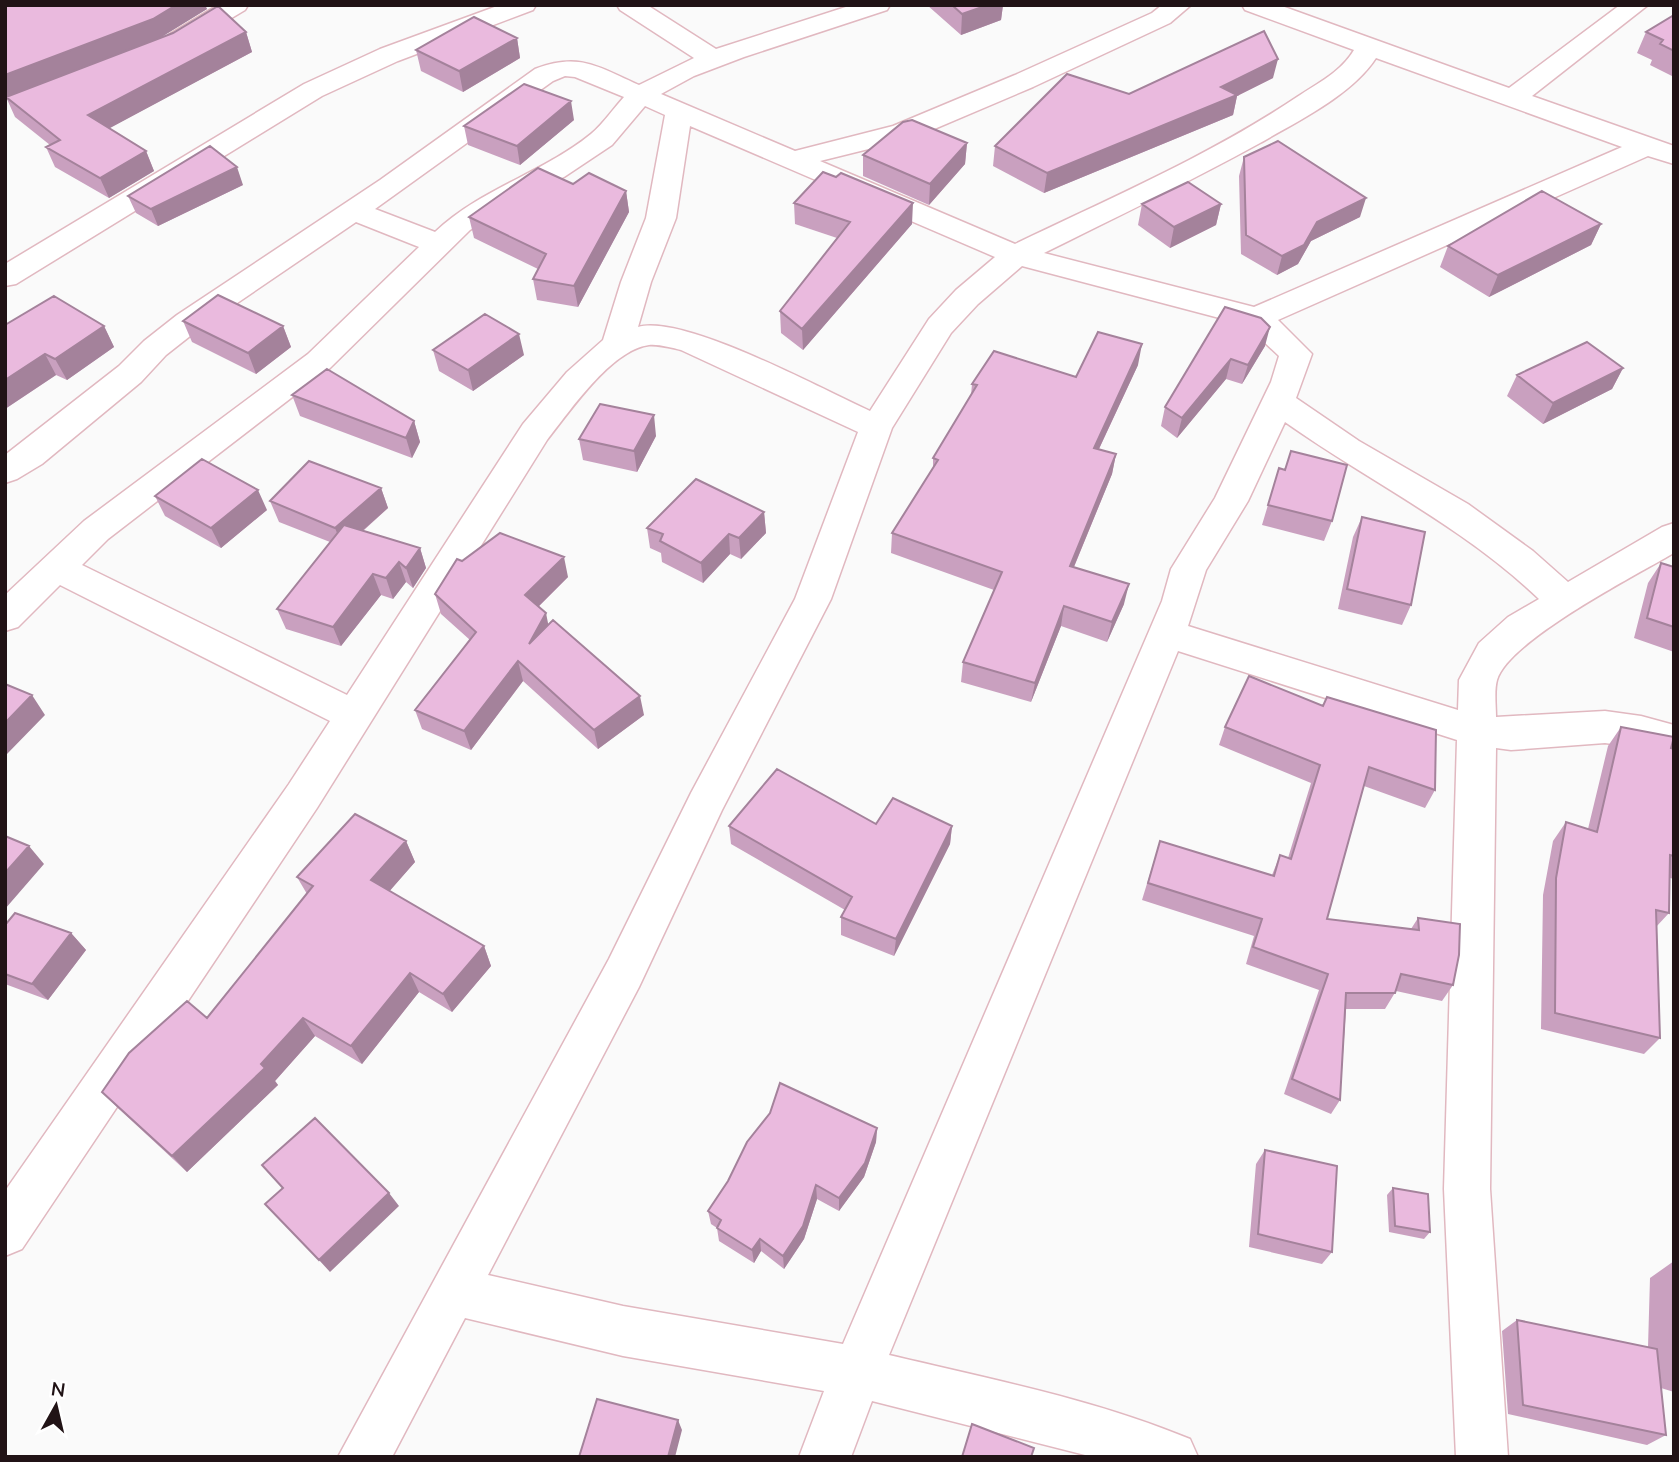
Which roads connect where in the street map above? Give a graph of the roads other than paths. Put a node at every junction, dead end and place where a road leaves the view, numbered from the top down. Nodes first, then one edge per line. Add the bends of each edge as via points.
1 (236, 5) edge
2 (524, 5) edge
3 (629, 5) edge
4 (878, 5) edge
5 (1179, 5) edge
6 (1254, 5) edge
7 (1636, 5) edge
8 (1369, 47) junction
9 (158, 50) edge
10 (714, 59) junction
11 (640, 95) junction
12 (1512, 98) junction
13 (679, 111) junction
14 (1647, 146) junction
15 (1674, 156) edge
16 (795, 159) junction
17 (353, 211) junction
18 (439, 244) junction
19 (1016, 255) junction
20 (5, 277) edge
21 (1257, 318) junction
22 (617, 344) junction
23 (1278, 401) junction
24 (876, 427) junction
25 (5, 471) edge
26 (1674, 536) edge
27 (57, 568) junction
28 (1565, 601) junction
29 (5, 617) edge
30 (1166, 633) junction
31 (354, 716) junction
32 (1477, 731) junction
33 (1663, 731) edge
34 (5, 1232) edge
35 (453, 1290) junction
36 (857, 1372) junction
37 (1073, 1442) edge
38 (364, 1457) edge
39 (825, 1457) edge
40 (1172, 1457) edge
41 (1482, 1457) edge

1 - 9 street
2 - 20 street via 389,55 313,90
3 - 10 street
4 - 10 street
5 - 16 street via 1161,18 903,132
6 - 8 street
7 - 12 street
8 - 12 street
8 - 19 street via 1346,76 1284,118 1188,172
10 - 11 street
11 - 13 street
11 - 17 street via 580,69 562,68 544,75
11 - 18 street via 603,138 460,224
12 - 14 street
13 - 16 street
13 - 22 street via 661,218
14 - 15 street
14 - 21 street
16 - 19 street
17 - 18 street
17 - 25 street via 188,322 30,456
18 - 27 street via 319,361 96,530
19 - 21 street
19 - 24 street via 940,326
21 - 23 street via 1296,354
22 - 24 street via 650,334 690,341
22 - 31 street via 578,380 535,432
23 - 28 street via 1347,449 1456,513 1521,560
23 - 30 street via 1231,501 1189,569
24 - 35 street via 813,599 624,973
26 - 28 street
27 - 29 street
27 - 31 street
28 - 32 street via 1521,628 1492,653 1478,680
30 - 32 street
30 - 36 street
31 - 34 street
32 - 33 street via 1511,734 1605,727
32 - 41 street via 1467,1189
35 - 36 street via 623,1331
35 - 38 street
36 - 37 street
36 - 39 street
37 - 40 street

